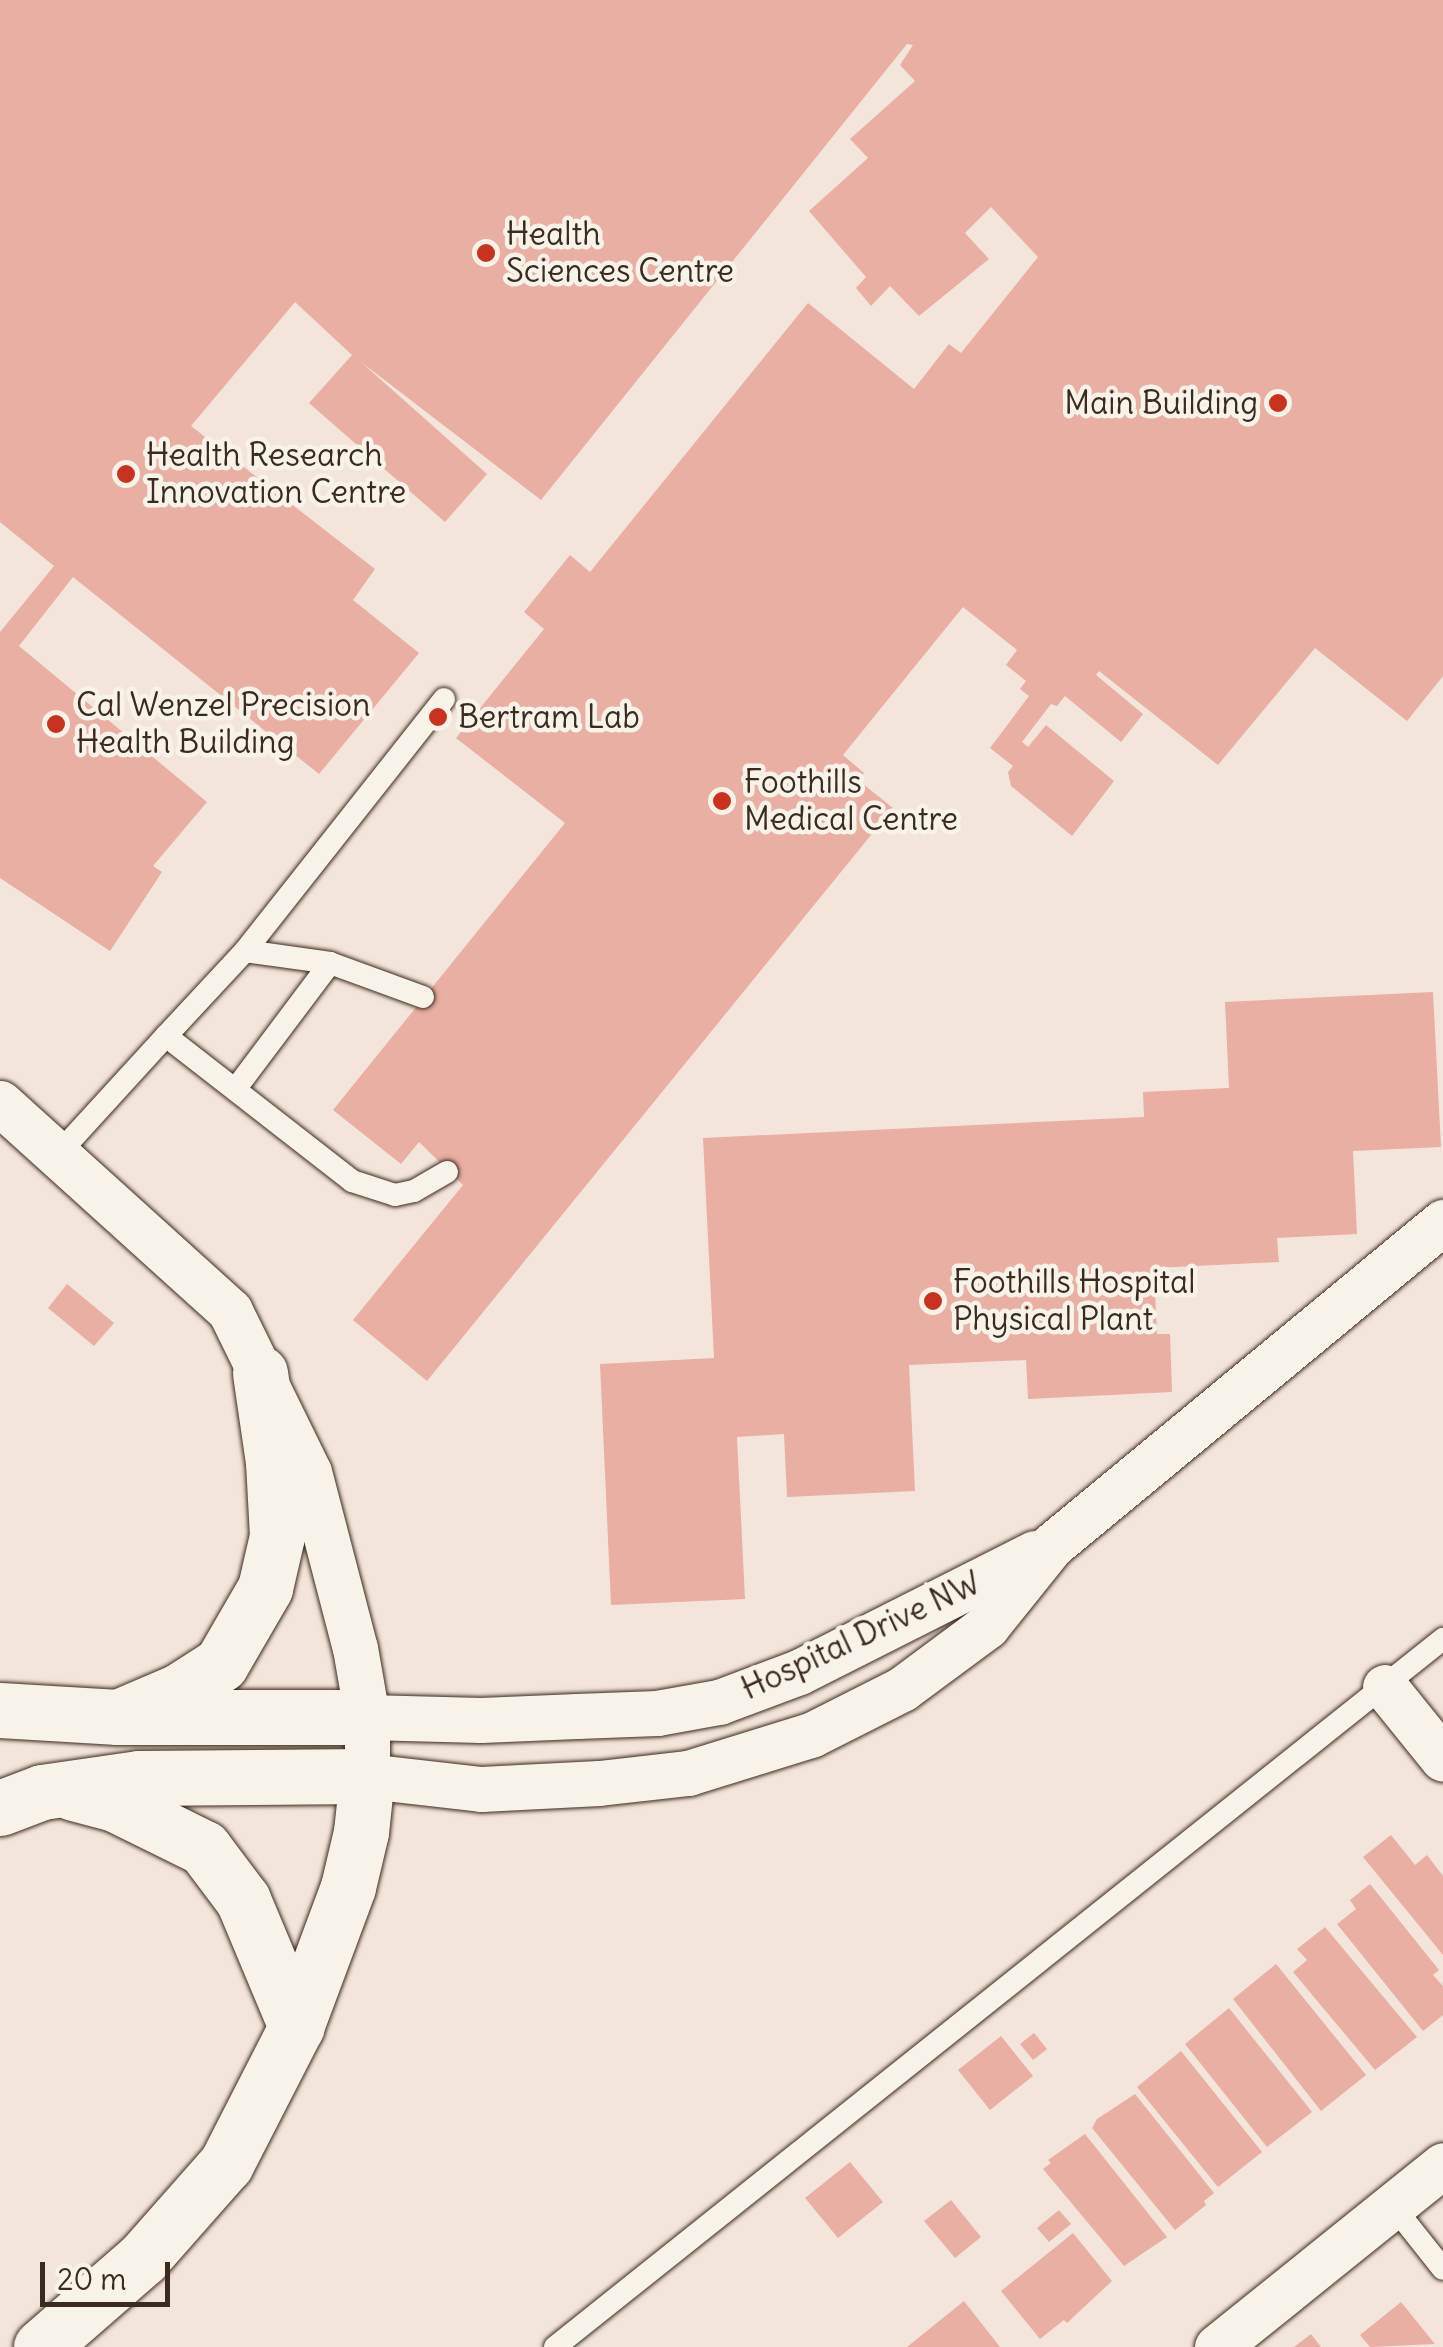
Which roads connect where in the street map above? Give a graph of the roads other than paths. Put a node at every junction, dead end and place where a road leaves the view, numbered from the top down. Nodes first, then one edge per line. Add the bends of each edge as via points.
1 (444, 698) dead end
2 (246, 951) junction
3 (330, 964) junction
4 (424, 997) dead end
5 (166, 1036) junction
6 (237, 1087) junction
7 (0, 1103) edge
8 (59, 1153) junction
9 (447, 1172) dead end
10 (1443, 1222) edge
11 (260, 1374) junction
12 (1050, 1546) junction
13 (1443, 1639) edge
14 (1385, 1687) junction
15 (0, 1710) edge
16 (118, 1717) junction
17 (367, 1717) junction
18 (1443, 1758) edge
19 (367, 1776) junction
20 (61, 1789) junction
21 (0, 1808) edge
22 (296, 2027) junction
23 (1443, 2164) edge
24 (1392, 2206) junction
25 (1443, 2269) edge
26 (42, 2347) edge
27 (556, 2347) edge
28 (1217, 2347) edge

1 - 2 lane
2 - 3 lane
2 - 5 lane
3 - 4 lane
3 - 6 lane
5 - 6 lane
5 - 8 lane
6 - 9 lane via 352,1182 395,1195
7 - 8 street
8 - 11 street via 230,1310
10 - 12 street, Hospital Drive NW
11 - 16 main road via 277,1536 264,1588 221,1664
11 - 17 street via 308,1472
12 - 17 street, Hospital Drive NW via 798,1672 718,1702 625,1714
12 - 19 street, Hospital Drive NW via 986,1626 902,1689 752,1756 688,1773 599,1784 481,1789
13 - 14 lane
14 - 18 street
14 - 27 lane
15 - 16 main road
16 - 17 main road
17 - 19 street
19 - 20 main road via 140,1778
19 - 22 main road via 348,1887
20 - 21 main road
20 - 22 main road via 115,1804 204,1848 243,1900
22 - 26 main road via 226,2164 143,2258
23 - 24 street
24 - 25 lane
24 - 28 street

